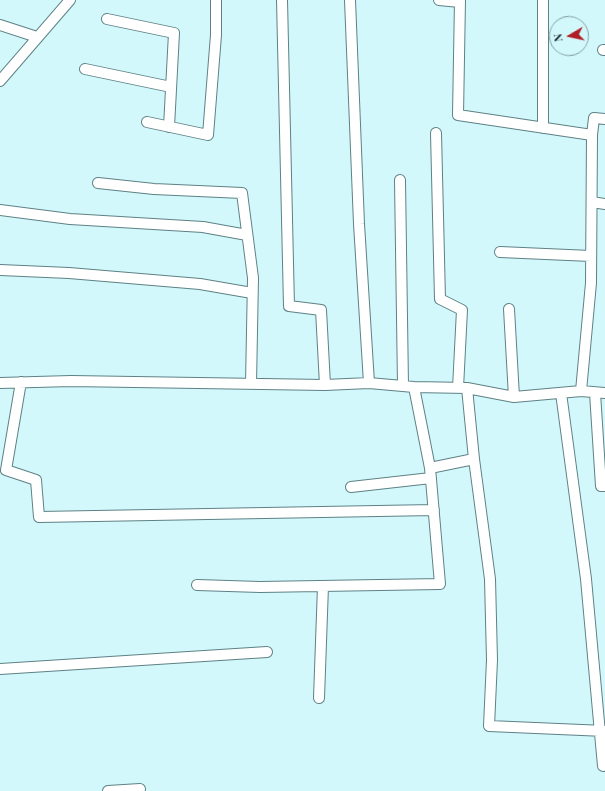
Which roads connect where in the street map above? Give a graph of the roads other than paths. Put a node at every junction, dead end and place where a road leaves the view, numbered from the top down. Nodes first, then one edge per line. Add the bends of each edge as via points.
1 (216, 0) edge
2 (282, 0) edge
3 (350, 0) edge
4 (439, 0) edge
5 (543, 0) edge
6 (66, 1) edge
7 (460, 1) edge
8 (107, 19) dead end
9 (0, 24) edge
10 (38, 37) junction
11 (85, 68) dead end
12 (0, 81) edge
13 (172, 87) junction
14 (605, 119) edge
15 (147, 122) dead end
16 (169, 127) junction
17 (543, 128) junction
18 (436, 133) dead end
19 (592, 135) junction
20 (400, 180) dead end
21 (98, 183) dead end
22 (592, 202) junction
23 (605, 204) edge
24 (0, 210) edge
25 (247, 235) junction
26 (500, 252) dead end
27 (591, 256) junction
28 (0, 270) edge
29 (252, 293) junction
30 (509, 309) dead end
31 (21, 382) junction
32 (0, 383) edge
33 (369, 383) junction
34 (251, 384) junction
35 (324, 385) junction
36 (403, 386) junction
37 (414, 387) junction
38 (462, 388) junction
39 (581, 391) junction
40 (561, 393) junction
41 (600, 393) edge
42 (514, 397) junction
43 (474, 459) junction
44 (431, 473) junction
45 (605, 486) edge
46 (350, 487) dead end
47 (434, 510) junction
48 (197, 585) dead end
49 (323, 586) junction
50 (267, 652) dead end
51 (0, 669) edge
52 (319, 698) dead end
53 (602, 731) edge
54 (603, 766) dead end
55 (140, 789) dead end
56 (108, 791) edge

1 - 16 street via 216,35 208,135
2 - 35 street via 289,306 321,310
3 - 33 street via 359,224
4 - 7 street
5 - 17 street
6 - 10 street
7 - 17 street via 458,115
8 - 13 street via 174,32
9 - 10 street
10 - 12 street
11 - 13 street
13 - 16 street
14 - 19 street via 594,118
15 - 16 street
17 - 19 street
18 - 38 street via 440,300 462,310
19 - 22 street
20 - 36 street
21 - 25 street via 154,189 242,193
22 - 23 street
22 - 27 street
24 - 25 street via 70,219 203,227
25 - 29 street via 253,278
26 - 27 street
27 - 39 street
28 - 29 street via 200,284
29 - 34 street
30 - 42 street
31 - 32 street
31 - 34 street
31 - 47 street via 6,470 36,480 39,517
33 - 35 street
33 - 36 street
34 - 35 street
36 - 37 street
37 - 38 street
37 - 44 street
38 - 42 street
38 - 43 street
39 - 40 street
39 - 41 street
40 - 42 street
40 - 53 street via 586,579
41 - 45 street via 601,486
43 - 44 street
43 - 53 street via 490,579 492,660 489,726
44 - 46 street
44 - 47 street
47 - 49 street via 440,584
48 - 49 street
49 - 52 street
50 - 51 street
53 - 54 street
55 - 56 street

